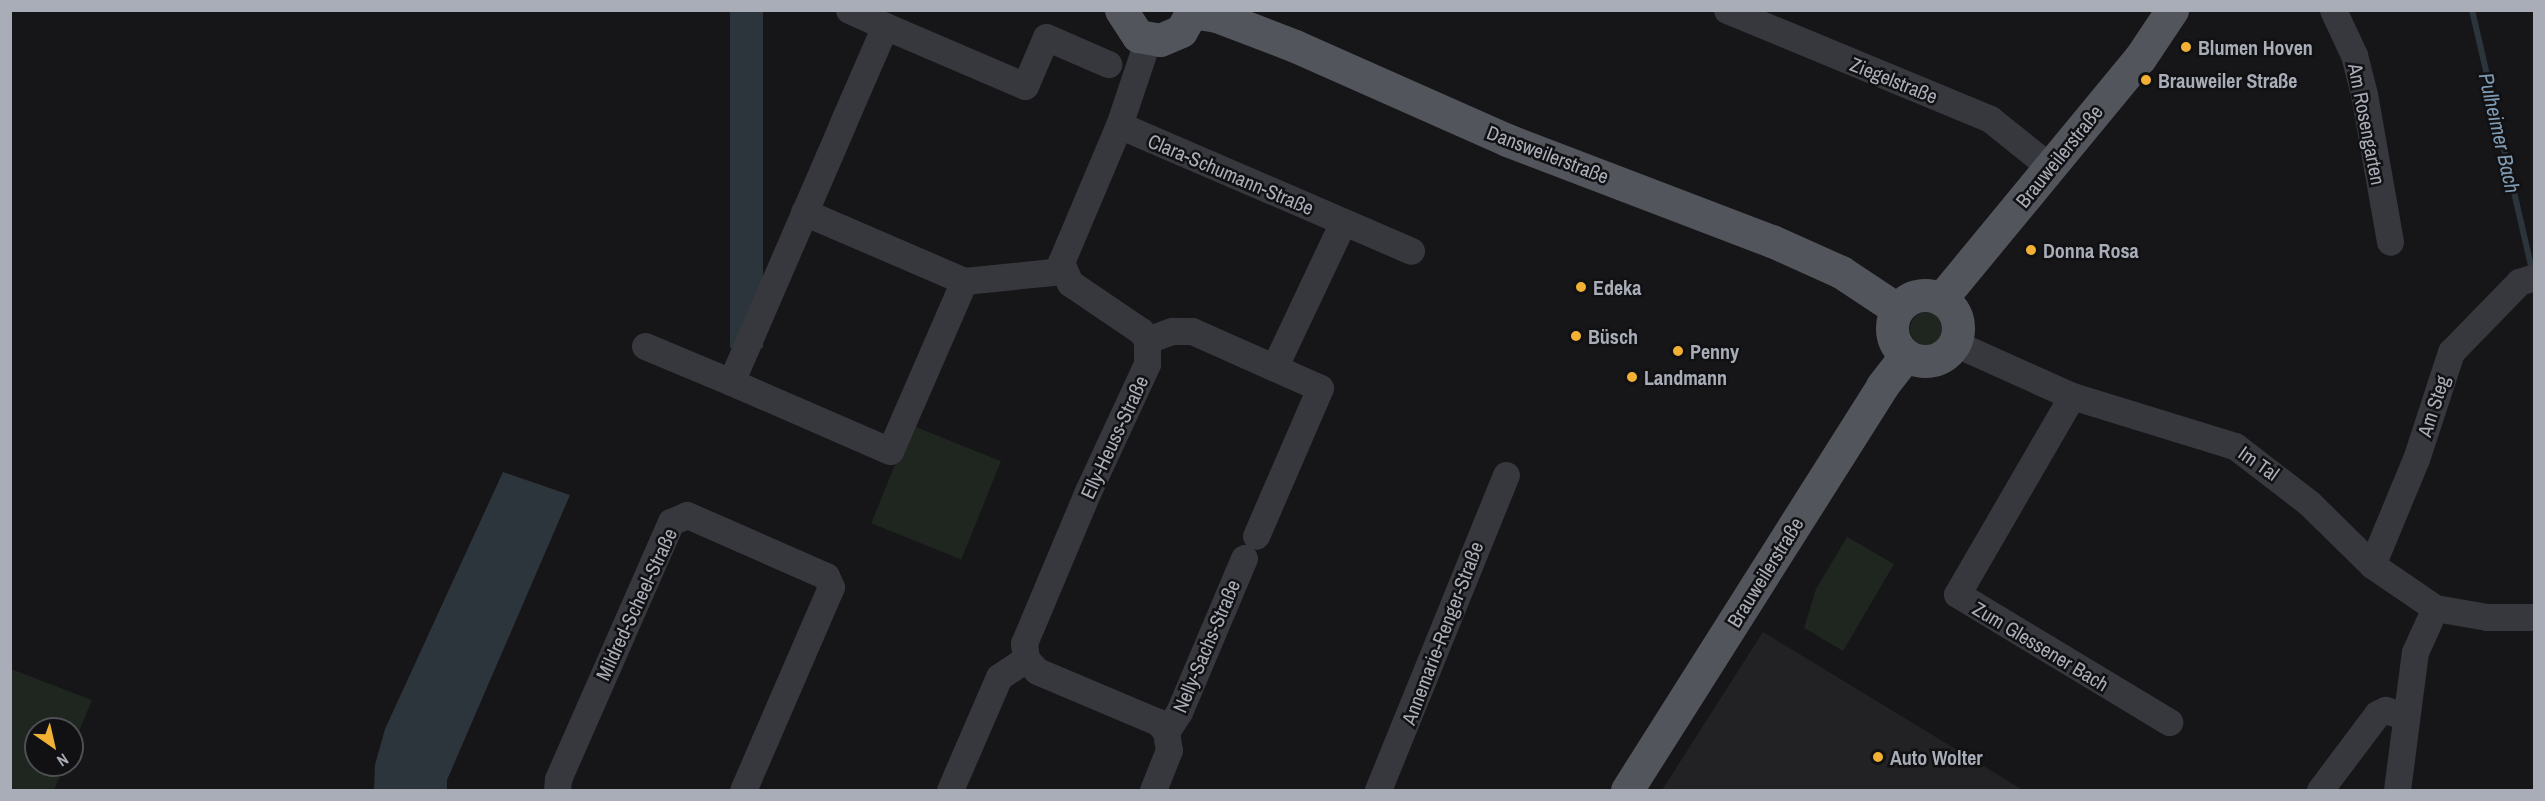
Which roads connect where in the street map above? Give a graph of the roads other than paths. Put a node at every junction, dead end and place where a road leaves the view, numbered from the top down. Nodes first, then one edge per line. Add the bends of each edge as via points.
1 (849, 10) edge
2 (1121, 10) edge
3 (1727, 10) edge
4 (2172, 10) edge
5 (2333, 10) edge
6 (1193, 11) edge
7 (885, 26) junction
8 (1148, 39) junction
9 (1108, 64) dead end
10 (1119, 125) junction
11 (2050, 167) junction
12 (804, 212) junction
13 (1343, 222) junction
14 (2390, 242) dead end
15 (1412, 251) dead end
16 (1062, 271) junction
17 (964, 280) junction
18 (2527, 280) edge
19 (1941, 299) junction
20 (1897, 309) junction
21 (1147, 340) junction
22 (1954, 342) junction
23 (645, 346) dead end
24 (1906, 355) junction
25 (1275, 366) junction
26 (731, 382) junction
27 (2072, 396) junction
28 (1506, 476) dead end
29 (2372, 565) junction
30 (2435, 608) junction
31 (2535, 617) edge
32 (1026, 659) junction
33 (2405, 716) junction
34 (2169, 722) dead end
35 (1166, 732) junction
36 (557, 790) edge
37 (743, 790) edge
38 (950, 790) edge
39 (1154, 790) edge
40 (1378, 790) edge
41 (1627, 790) edge
42 (2320, 790) edge
43 (2397, 790) edge

1 - 7 street
2 - 8 main road via 1130,29
3 - 11 street, Ziegelstraße via 1990,120
4 - 11 main road, Brauweilerstraße via 2140,58
5 - 14 street, Am Rosengarten via 2354,55 2364,94
6 - 8 main road, Dansweilerstraße via 1180,32 1171,38
6 - 20 main road, Dansweilerstraße via 1217,16 1295,46 1508,140 1772,241 1840,272
7 - 9 street via 1025,86 1046,37
7 - 12 street
8 - 10 street
10 - 13 street, Clara-Schumann-Straße
10 - 16 street via 1063,252
11 - 19 main road, Brauweilerstraße
12 - 17 street
12 - 26 street
13 - 15 street, Clara-Schumann-Straße
13 - 25 street
16 - 17 street
16 - 21 street via 1070,283 1133,324
17 - 26 street via 890,451
18 - 29 street, Am Steg via 2451,352 2416,459
19 - 20 main road via 1922,295
19 - 22 main road via 1954,313
20 - 24 main road via 1893,339
21 - 25 street via 1172,331 1192,331
21 - 32 street, Elly-Heuss-Straße via 1147,364 1024,643
22 - 24 main road via 1938,358 1916,360
22 - 27 street, Im Tal
23 - 26 street
24 - 41 main road, Brauweilerstraße via 1882,386
25 - 35 street, Nelly-Sachs-Straße via 1320,388 1179,712
27 - 29 street, Im Tal via 2235,446 2302,497
27 - 34 street, Zum Glessener Bach via 1957,594
28 - 40 street, Annemarie-Renger-Straße
29 - 30 street, Im Tal
30 - 31 street, Im Tal via 2487,616
30 - 33 street via 2415,652
32 - 35 street via 1037,671 1158,722
32 - 38 street via 999,677
33 - 42 street via 2385,710 2377,714
33 - 43 street
35 - 39 street via 1169,750
36 - 37 street, Mildred-Scheel-Straße via 558,779 671,522 687,514 826,576 831,587

